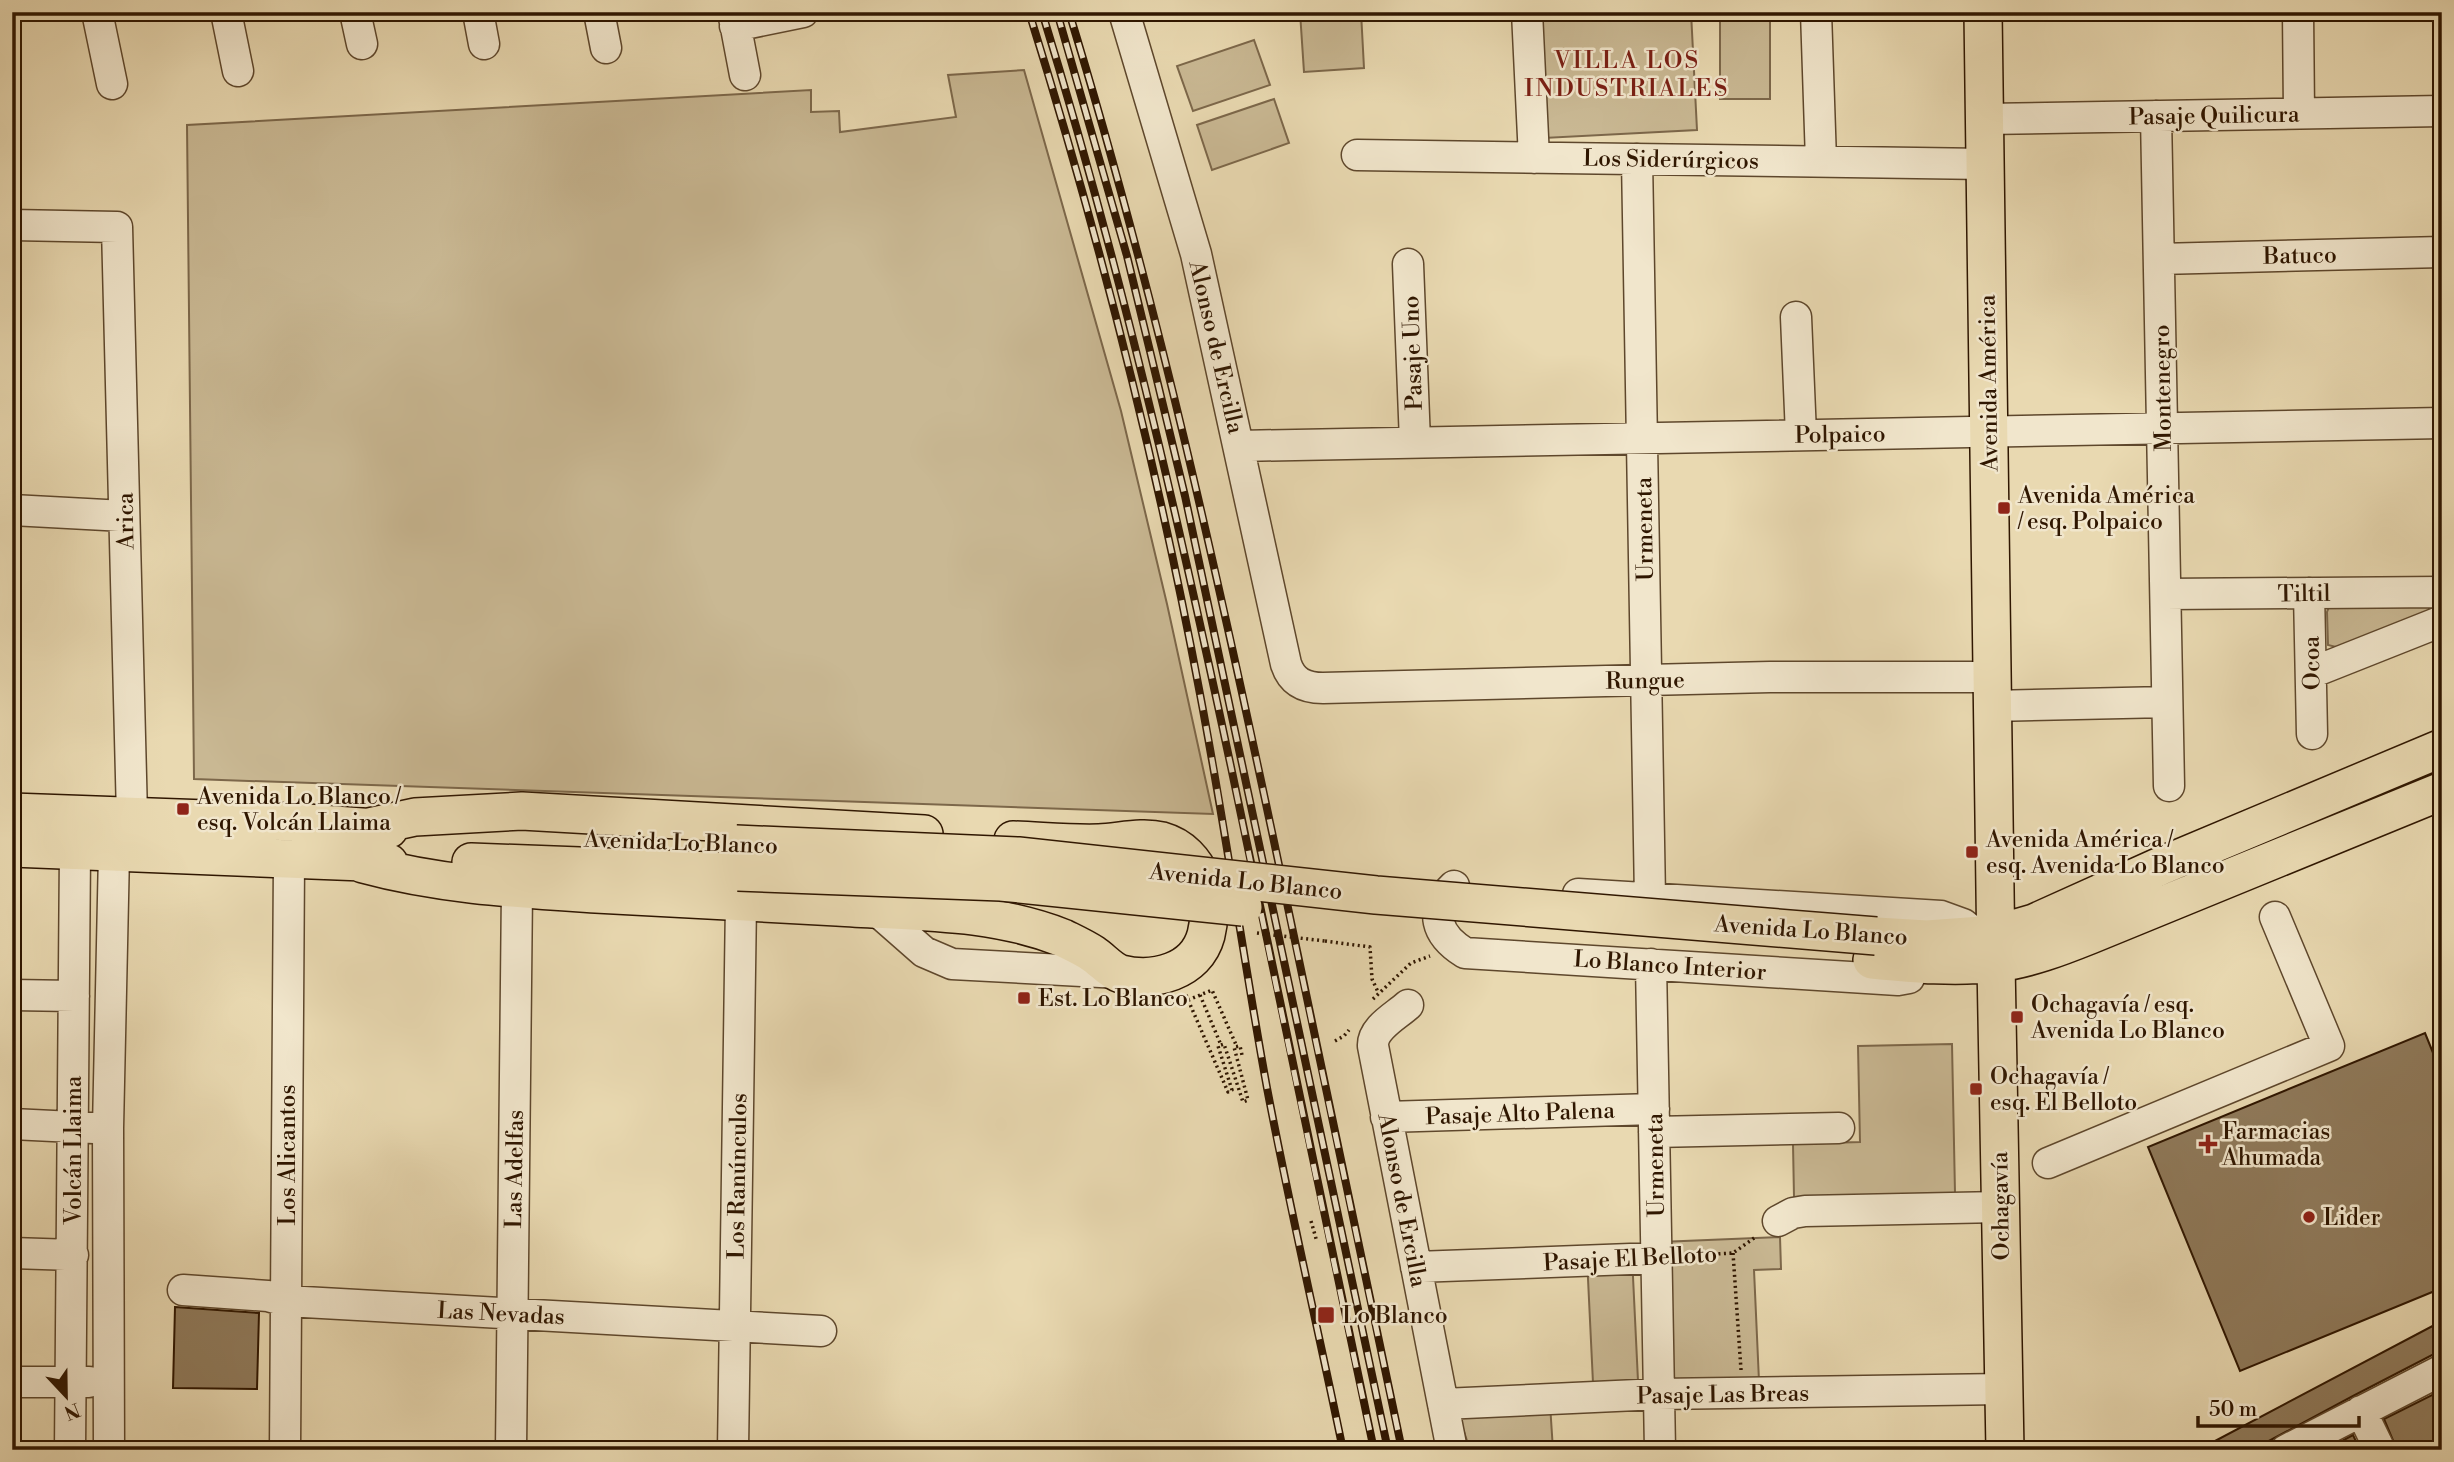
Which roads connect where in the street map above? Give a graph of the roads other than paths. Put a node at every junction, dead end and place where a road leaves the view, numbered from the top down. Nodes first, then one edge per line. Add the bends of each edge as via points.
1 (97, 12) edge
2 (226, 12) edge
3 (355, 12) edge
4 (478, 12) edge
5 (599, 12) edge
6 (803, 12) edge
7 (1124, 12) edge
8 (1527, 12) edge
9 (1816, 12) edge
10 (1983, 12) edge
11 (2298, 12) edge
12 (734, 19) edge
13 (362, 44) dead end
14 (484, 44) dead end
15 (606, 48) dead end
16 (238, 71) dead end
17 (745, 75) dead end
18 (112, 84) dead end
19 (2442, 111) edge
20 (2299, 113) junction
21 (2156, 116) junction
22 (1985, 119) junction
23 (1357, 155) dead end
24 (1534, 158) junction
25 (1637, 159) junction
26 (1821, 161) junction
27 (1986, 164) junction
28 (12, 225) edge
29 (2442, 252) edge
30 (2159, 259) junction
31 (1408, 264) dead end
32 (1797, 317) dead end
33 (2442, 423) edge
34 (2163, 429) junction
35 (1989, 431) junction
36 (1801, 435) junction
37 (1642, 438) junction
38 (1415, 442) junction
39 (1239, 446) junction
40 (12, 510) edge
41 (124, 516) junction
42 (2442, 592) edge
43 (2309, 593) junction
44 (2166, 594) junction
45 (2442, 621) edge
46 (2311, 673) junction
47 (1646, 680) junction
48 (1299, 683) joint
49 (1992, 691) junction
50 (2167, 702) junction
51 (2312, 734) dead end
52 (2442, 748) edge
53 (2169, 786) dead end
54 (2442, 791) edge
55 (12, 812) edge
56 (132, 816) junction
57 (363, 828) junction
58 (12, 848) edge
59 (75, 851) junction
60 (114, 853) junction
61 (289, 861) junction
62 (363, 864) junction
63 (738, 872) junction
64 (1377, 882) dead end
65 (1454, 886) junction
66 (517, 889) junction
67 (1650, 898) junction
68 (875, 909) junction
69 (2275, 917) dead end
70 (1990, 944) junction
71 (1874, 948) junction
72 (1651, 964) junction
73 (1956, 965) junction
74 (1119, 974) junction
75 (12, 995) edge
76 (74, 996) junction
77 (1408, 1005) dead end
78 (1386, 1117) junction
79 (1654, 1120) junction
80 (12, 1124) edge
81 (74, 1127) junction
82 (108, 1128) junction
83 (1839, 1128) dead end
84 (2048, 1163) dead end
85 (2000, 1207) junction
86 (1778, 1221) road end
87 (12, 1253) edge
88 (73, 1255) junction
89 (1657, 1258) junction
90 (1416, 1267) junction
91 (183, 1290) dead end
92 (286, 1301) junction
93 (512, 1314) junction
94 (735, 1326) junction
95 (821, 1331) dead end
96 (2442, 1370) edge
97 (12, 1382) edge
98 (71, 1382) junction
99 (110, 1382) junction
100 (2004, 1389) junction
101 (1659, 1394) junction
102 (1443, 1404) junction
103 (2361, 1412) junction
104 (70, 1450) edge
105 (109, 1450) edge
106 (285, 1450) edge
107 (511, 1450) edge
108 (733, 1450) edge
109 (1452, 1450) edge
110 (1660, 1450) edge
111 (2005, 1450) edge
112 (2286, 1450) edge
113 (2380, 1450) edge

1 - 18 street
2 - 16 street
3 - 13 street
4 - 14 street
5 - 15 street
6 - 12 street
7 - 39 street, Alonso de Ercilla via 1196,254
8 - 24 street
9 - 26 street
10 - 22 main road, Avenida América
11 - 20 street
12 - 17 street
19 - 20 street, Pasaje Quilicura
20 - 21 street, Pasaje Quilicura
21 - 22 street, Pasaje Quilicura
21 - 30 street, Montenegro
22 - 27 main road, Avenida América
23 - 24 street, Los Siderúrgicos
24 - 25 street, Los Siderúrgicos
25 - 26 street, Los Siderúrgicos
25 - 37 street, Urmeneta
26 - 27 street, Los Siderúrgicos
27 - 35 main road, Avenida América
28 - 41 street, Arica via 117,227
29 - 30 street, Batuco
30 - 34 street, Montenegro
31 - 38 street, Pasaje Uno
32 - 36 street
33 - 34 street, Polpaico
34 - 35 street, Polpaico
34 - 44 street, Montenegro
35 - 36 street, Polpaico
35 - 49 main road, Avenida América
36 - 37 street, Polpaico
37 - 38 street, Polpaico
37 - 47 street, Urmeneta
38 - 39 street, Polpaico
39 - 48 street, Alonso de Ercilla via 1286,664
40 - 41 street
41 - 56 street, Arica
42 - 43 street, Tiltil
43 - 44 street, Tiltil
43 - 46 street, Ocoa
44 - 50 street, Montenegro
45 - 46 street
46 - 51 street, Ocoa
47 - 48 street, Rungue via 1323,688
47 - 49 street, Rungue via 1770,677
47 - 67 street, Urmeneta
49 - 50 street, Rungue
49 - 70 main road, Avenida América
50 - 53 street, Montenegro
52 - 70 main road, Avenida Lo Blanco via 2156,868
54 - 70 main road, Avenida Lo Blanco via 2039,953
55 - 56 main road, Avenida Lo Blanco
56 - 57 main road, Avenida Lo Blanco
57 - 63 main road, Avenida Lo Blanco
57 - 74 main road via 415,817 523,811 1049,842 1151,839 1170,844 1188,858 1203,880 1208,907 1204,940 1188,963 1171,972
58 - 59 main road, Avenida Lo Blanco
59 - 60 main road, Avenida Lo Blanco
59 - 76 street, Volcán Llaima
60 - 61 main road, Avenida Lo Blanco
60 - 82 street, Volcán Llaima
61 - 62 main road, Avenida Lo Blanco
61 - 92 street, Los Alicantos
62 - 63 main road, Avenida Lo Blanco via 474,862
62 - 66 main road via 426,879
63 - 66 main road
63 - 68 main road
63 - 71 main road, Avenida Lo Blanco, bridge via 1001,882 1402,923
63 - 94 street, Los Ranúnculos
64 - 65 street
65 - 67 street
65 - 72 street, Lo Blanco Interior via 1440,904 1439,927 1465,953
66 - 93 street, Las Adelfas
67 - 70 street via 1941,916 1963,924
68 - 74 main road via 1004,921 1060,937
68 - 74 street via 925,951 952,964
69 - 84 street via 2329,1046
70 - 71 main road, Avenida Lo Blanco via 1927,939
70 - 73 main road, Avenida Lo Blanco
70 - 85 main road, Ochagavía
71 - 73 main road, Avenida Lo Blanco
72 - 73 street, Lo Blanco Interior via 1899,979
72 - 79 street, Urmeneta
75 - 76 street
76 - 81 street, Volcán Llaima
77 - 78 street, Alonso de Ercilla via 1373,1038
78 - 79 street, Pasaje Alto Palena
78 - 90 street, Alonso de Ercilla
79 - 83 street, Pasaje Alto Palena
79 - 89 street, Urmeneta
80 - 81 street
81 - 82 street
81 - 88 street, Volcán Llaima
82 - 99 street, Volcán Llaima
85 - 86 street via 1805,1211
85 - 100 main road, Ochagavía
87 - 88 street
88 - 98 street, Volcán Llaima
89 - 90 street, Pasaje El Belloto
89 - 101 street, Urmeneta
90 - 102 street, Alonso de Ercilla
91 - 92 street, Las Nevadas
92 - 93 street, Las Nevadas
92 - 106 street, Los Alicantos
93 - 94 street, Las Nevadas
93 - 107 street, Las Adelfas
94 - 95 street, Las Nevadas
94 - 108 street, Los Ranúnculos
96 - 103 street
97 - 98 street
98 - 99 street
98 - 104 street, Volcán Llaima
99 - 105 street, Volcán Llaima
100 - 101 street, Pasaje Las Breas
100 - 111 main road, Ochagavía
101 - 102 street, Pasaje Las Breas
101 - 110 street, Urmeneta
102 - 109 street, Alonso de Ercilla
103 - 112 street
103 - 113 street

